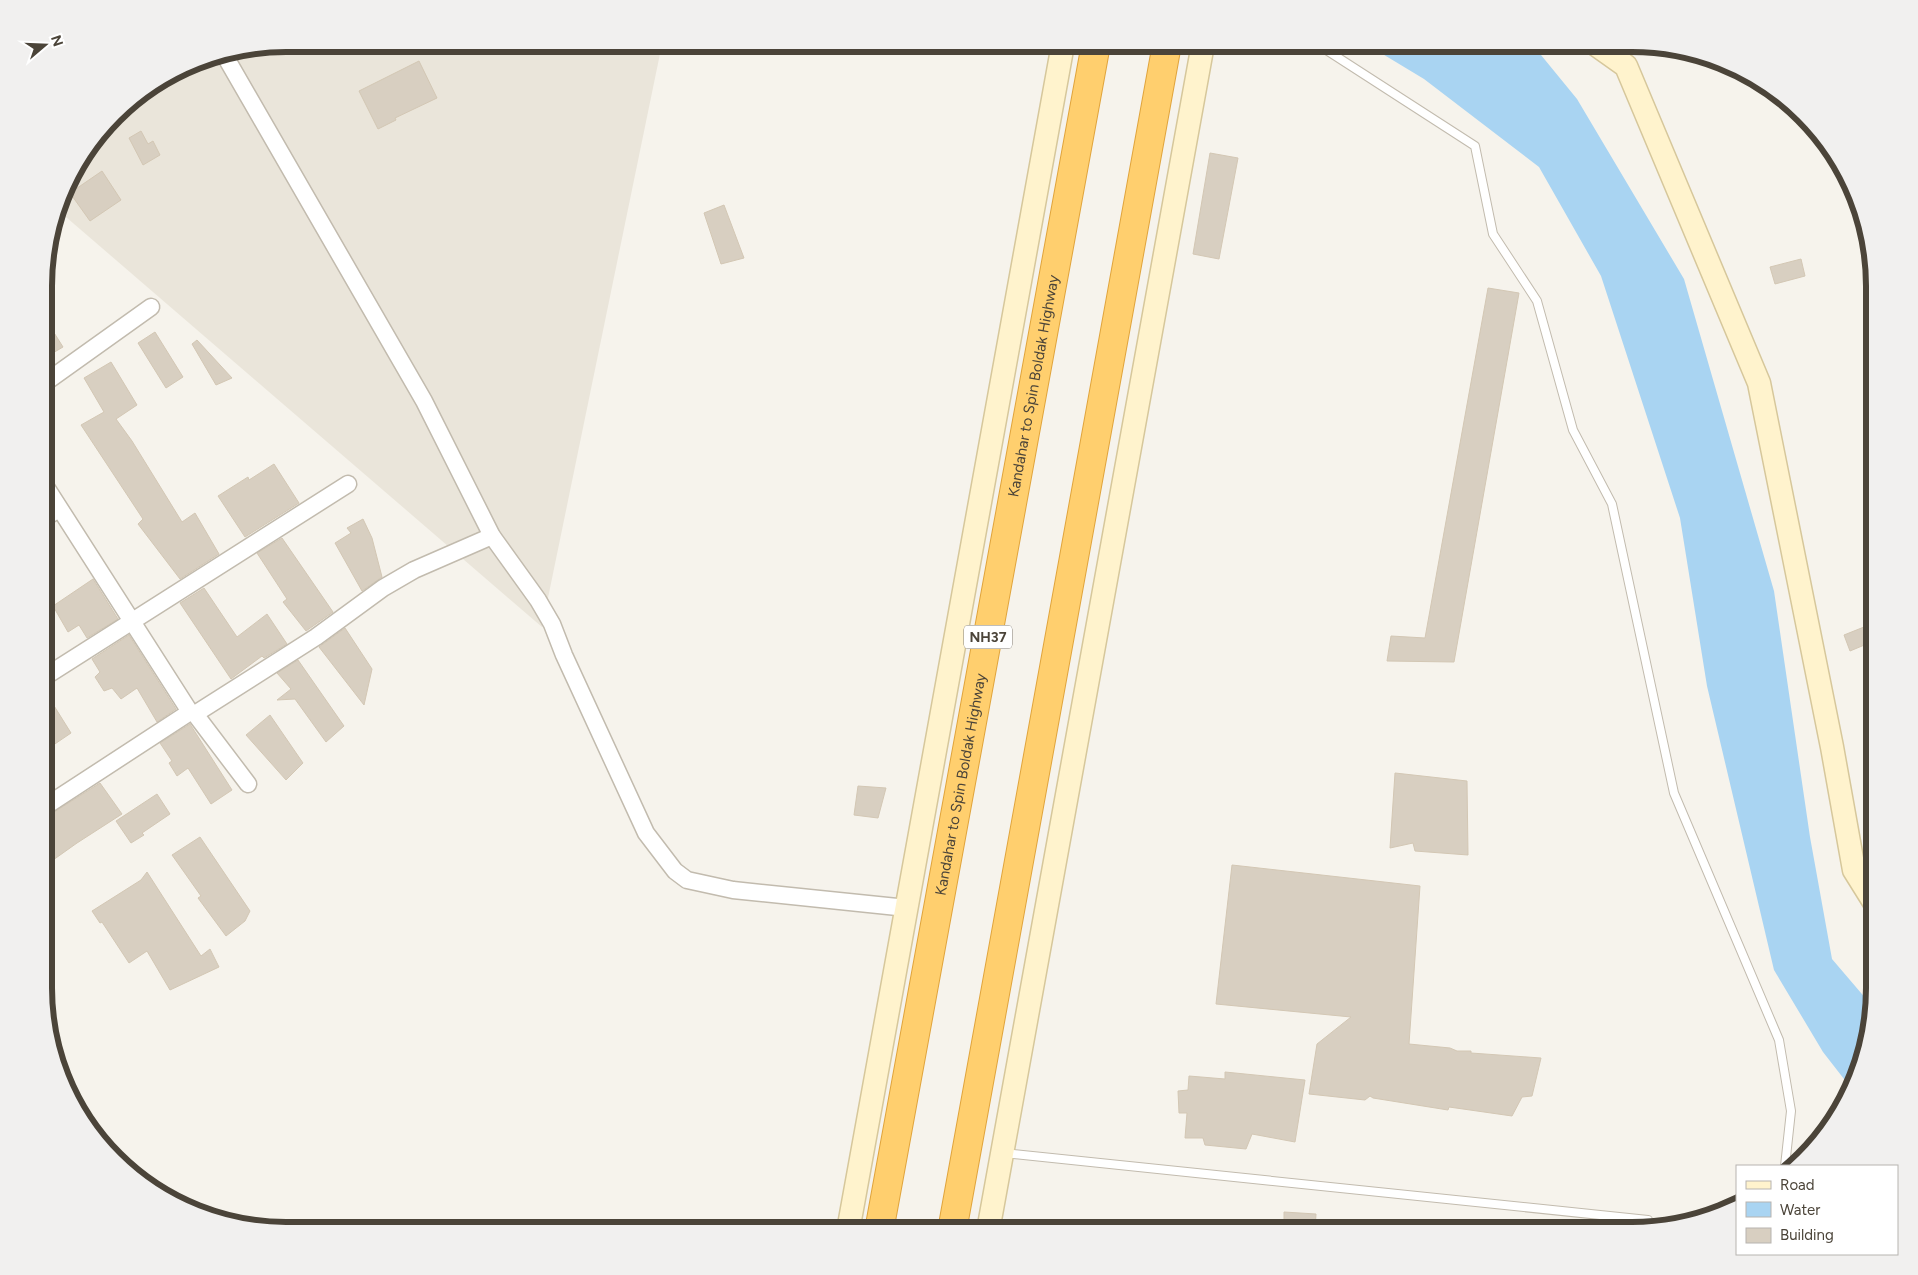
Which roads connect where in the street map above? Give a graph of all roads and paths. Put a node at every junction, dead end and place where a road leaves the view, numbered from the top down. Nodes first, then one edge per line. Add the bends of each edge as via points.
1 (1062, 52) edge
2 (1095, 52) edge
3 (1166, 52) edge
4 (1202, 52) edge
5 (1330, 52) edge
6 (1606, 52) edge
7 (227, 60) edge
8 (151, 307) dead end
9 (52, 378) edge
10 (348, 484) dead end
11 (52, 513) edge
12 (492, 536) junction
13 (131, 621) junction
14 (52, 672) edge
15 (193, 713) junction
16 (248, 784) dead end
17 (52, 802) edge
18 (1866, 889) edge
19 (906, 908) junction
20 (1002, 1153) junction
21 (1785, 1165) edge
22 (1648, 1220) dead end
23 (850, 1222) edge
24 (881, 1222) edge
25 (954, 1222) edge
26 (990, 1222) edge

1 - 19 street
2 - 24 highway, Kandahar to Spin Boldak Highway / NH37
3 - 25 highway
4 - 20 street
5 - 21 lane via 1475,146 1493,234 1538,301 1573,430 1612,504 1674,793 1779,1040 1790,1111
6 - 18 street via 1626,66 1758,383 1854,870
7 - 12 street via 424,400
8 - 9 street
10 - 13 street
11 - 13 street
12 - 15 street via 414,570 383,588 316,637
12 - 19 street via 552,624 646,833 675,871 687,880 733,890
13 - 14 street
13 - 15 street
15 - 16 street
15 - 17 street
19 - 23 street
20 - 22 lane
20 - 26 street

